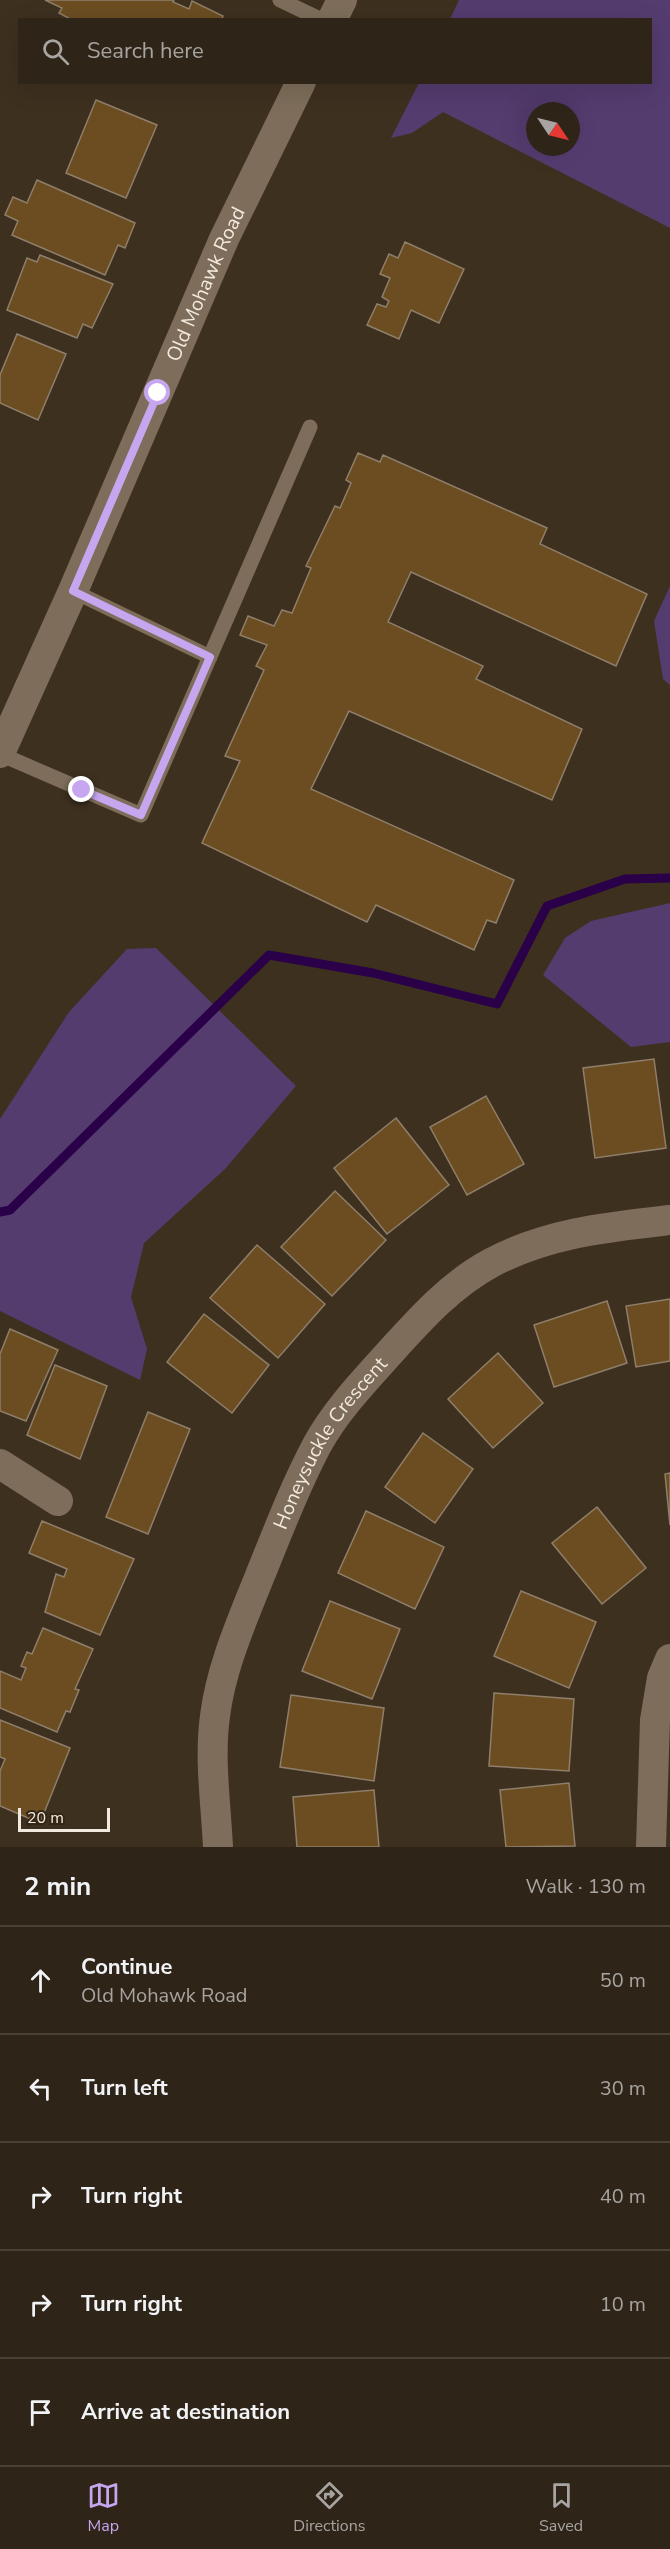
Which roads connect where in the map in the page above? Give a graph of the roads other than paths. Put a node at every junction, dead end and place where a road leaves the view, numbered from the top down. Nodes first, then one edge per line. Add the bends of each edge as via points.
1 (280, 0) edge
2 (342, 0) edge
3 (318, 18) edge
4 (333, 18) edge
5 (300, 84) edge
6 (310, 426) dead end
7 (73, 591) junction
8 (210, 657) junction
9 (0, 754) edge
10 (670, 1220) edge
11 (0, 1464) edge
12 (58, 1501) dead end
13 (670, 1659) edge
14 (218, 1847) edge
15 (651, 1847) edge

1 - 3 lane
2 - 4 street
5 - 7 street, Old Mohawk Road via 224,239
6 - 8 lane
7 - 8 lane
7 - 9 street, Old Mohawk Road
8 - 9 lane via 141,815
10 - 14 street, Honeysuckle Crescent via 570,1233 490,1263 435,1304 342,1409 318,1443 298,1483 222,1678 213,1742
11 - 12 street
13 - 15 street via 662,1678 655,1720

